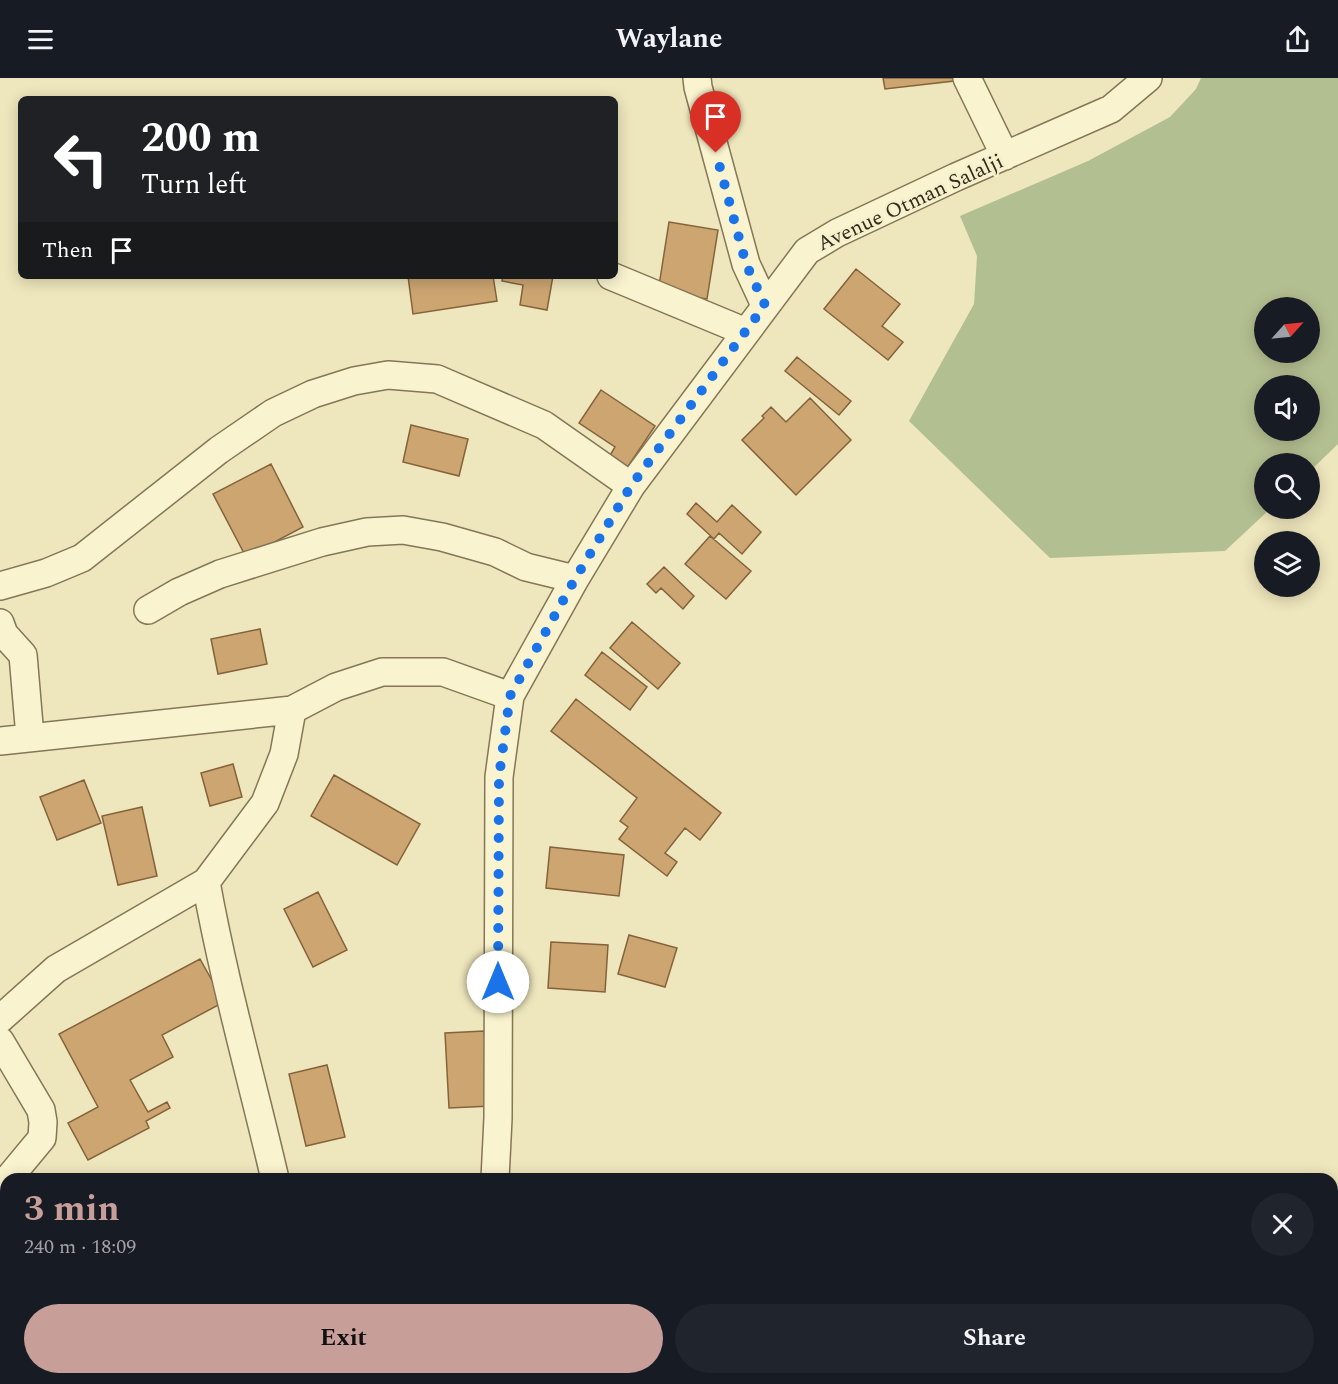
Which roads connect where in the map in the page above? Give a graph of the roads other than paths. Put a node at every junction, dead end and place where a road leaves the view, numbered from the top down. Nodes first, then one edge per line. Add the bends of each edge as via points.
1 (698, 78) edge
2 (967, 78) edge
3 (1148, 78) edge
4 (1005, 156) junction
5 (618, 279) edge
6 (765, 305) junction
7 (746, 332) junction
8 (631, 486) junction
9 (575, 579) junction
10 (0, 586) edge
11 (148, 610) dead end
12 (0, 623) edge
13 (510, 696) junction
14 (292, 710) junction
15 (30, 737) junction
16 (0, 741) edge
17 (206, 882) junction
18 (0, 1019) edge
19 (0, 1041) edge
20 (15, 1173) edge
21 (274, 1173) edge
22 (495, 1173) edge

1 - 6 street via 746,264
2 - 4 street
3 - 4 street, Avenue Otman Salalji via 1111,109
4 - 6 street, Avenue Otman Salalji via 837,233 807,251
5 - 7 street
6 - 7 street, Avenue Otman Salalji
7 - 8 street, Avenue Otman Salalji
8 - 9 street, Avenue Otman Salalji
8 - 10 street via 544,425 437,379 388,375 314,393 273,413 219,450 82,558
9 - 11 street via 526,567 495,552 403,530 322,542 220,574
9 - 13 street, Avenue Otman Salalji
12 - 15 street via 4,634 23,655
13 - 14 street via 443,672 382,672 336,687
13 - 22 street, Avenue Otman Salalji via 499,777
14 - 15 street
14 - 17 street via 284,754 265,803
15 - 16 street
17 - 18 street via 56,969
17 - 21 street via 218,948
19 - 20 street via 41,1110 43,1122 42,1138

